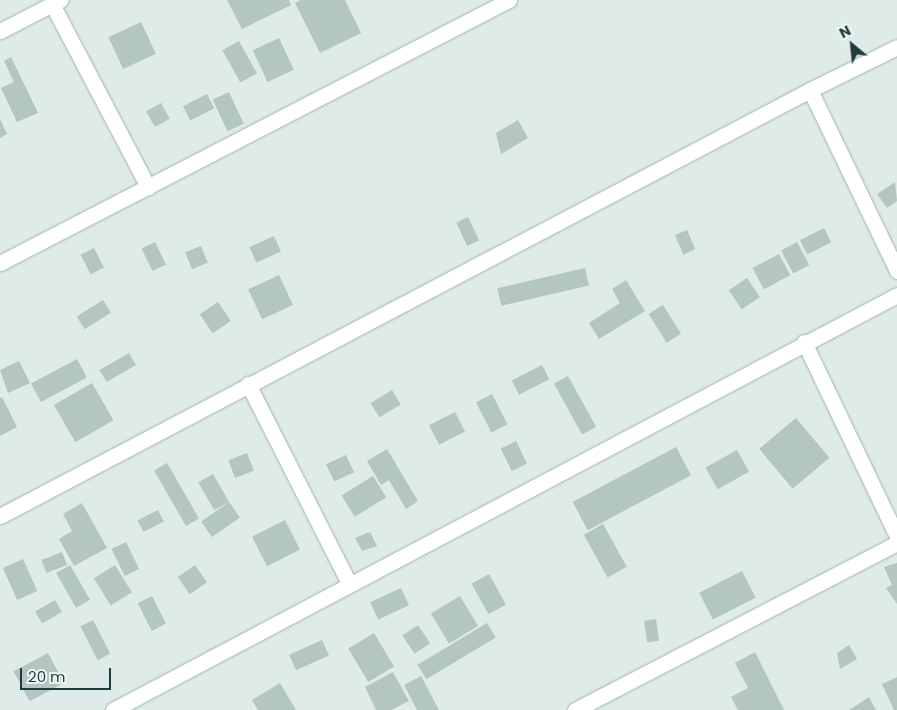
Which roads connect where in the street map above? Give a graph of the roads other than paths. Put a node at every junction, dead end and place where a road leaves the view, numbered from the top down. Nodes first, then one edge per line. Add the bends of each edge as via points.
1 (509, 0) edge
2 (56, 2) edge
3 (0, 30) edge
4 (897, 47) edge
5 (810, 90) junction
6 (148, 187) junction
7 (0, 263) edge
8 (897, 271) edge
9 (897, 295) edge
10 (804, 342) junction
11 (248, 384) junction
12 (0, 516) edge
13 (897, 536) edge
14 (897, 543) edge
15 (349, 583) junction
16 (113, 710) edge
17 (575, 710) edge

1 - 6 street
2 - 3 street
2 - 6 street
4 - 5 street
5 - 8 street
5 - 11 street
6 - 7 street
9 - 10 street
10 - 13 street
10 - 15 street
11 - 12 street
11 - 15 street
14 - 17 street
15 - 16 street

